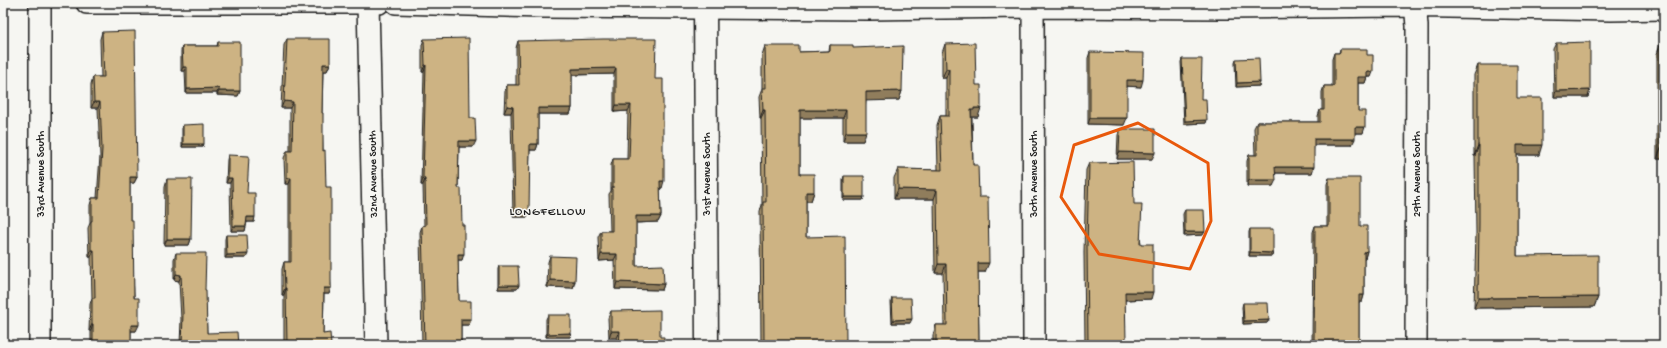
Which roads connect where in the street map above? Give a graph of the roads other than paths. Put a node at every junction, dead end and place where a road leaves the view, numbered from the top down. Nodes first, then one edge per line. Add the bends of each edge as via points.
1 (40, 3) edge
2 (87, 3) edge
3 (368, 3) edge
4 (379, 3) edge
5 (396, 3) edge
6 (705, 5) edge
7 (1033, 5) edge
8 (1415, 5) edge
9 (1664, 9) edge
10 (40, 345) edge
11 (376, 345) edge
12 (707, 345) edge
13 (1034, 345) edge
14 (1416, 345) edge

1 - 10 street, 33rd Avenue South
2 - 3 street
3 - 4 street
3 - 11 street, 32nd Avenue South
5 - 6 street via 541,7
6 - 7 street via 868,9
6 - 12 street, 31st Avenue South
7 - 8 street via 1226,8
7 - 13 street, 30th Avenue South
8 - 9 street
8 - 14 street, 29th Avenue South

